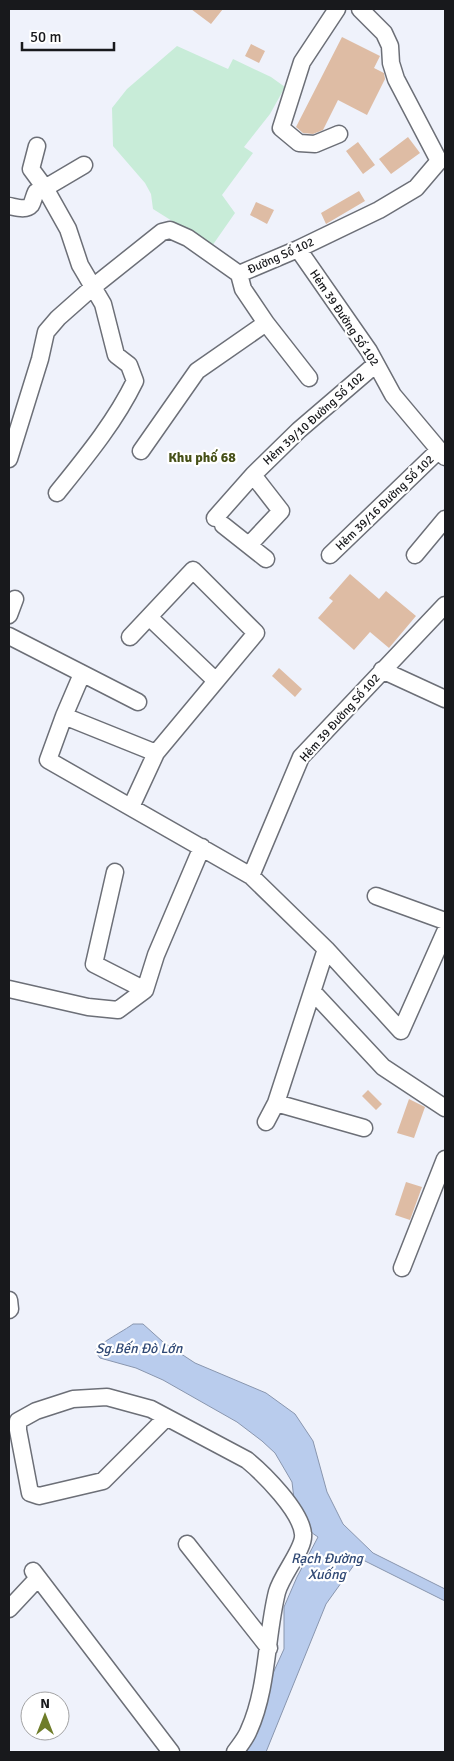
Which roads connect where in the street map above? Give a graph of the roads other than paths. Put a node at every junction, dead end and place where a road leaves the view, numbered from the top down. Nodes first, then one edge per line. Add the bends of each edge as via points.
1 (338, 9) edge
2 (360, 9) edge
3 (339, 134) dead end
4 (37, 146) dead end
5 (443, 162) edge
6 (84, 165) dead end
7 (45, 188) junction
8 (9, 206) edge
9 (298, 249) junction
10 (239, 274) junction
11 (94, 287) junction
12 (266, 323) junction
13 (376, 364) junction
14 (309, 378) dead end
15 (141, 451) dead end
16 (442, 454) edge
17 (9, 459) edge
18 (253, 475) junction
19 (57, 493) dead end
20 (445, 519) edge
21 (248, 545) junction
22 (330, 555) dead end
23 (415, 555) dead end
24 (266, 559) dead end
25 (15, 599) dead end
26 (445, 605) edge
27 (9, 616) edge
28 (149, 617) junction
29 (9, 636) edge
30 (130, 637) dead end
31 (382, 670) junction
32 (82, 674) junction
33 (216, 681) junction
34 (445, 699) edge
35 (138, 702) dead end
36 (64, 716) junction
37 (156, 753) junction
38 (131, 807) junction
39 (202, 847) junction
40 (115, 872) dead end
41 (250, 876) junction
42 (376, 896) dead end
43 (445, 921) edge
44 (445, 932) edge
45 (326, 948) junction
46 (9, 989) edge
47 (145, 990) junction
48 (313, 992) junction
49 (276, 1103) junction
50 (445, 1108) edge
51 (266, 1122) dead end
52 (364, 1128) dead end
53 (445, 1159) edge
54 (402, 1268) dead end
55 (9, 1300) edge
56 (9, 1310) edge
57 (166, 1418) junction
58 (187, 1544) dead end
59 (9, 1609) edge
60 (269, 1648) junction
61 (171, 1752) edge
62 (235, 1752) edge

1 - 3 street via 302,62 281,128 299,144 315,144
2 - 5 street, Đường Số 102 via 384,34 390,46 396,79
4 - 7 street via 31,169
5 - 9 street, Đường Số 102 via 416,188 379,210
6 - 7 street
7 - 8 street via 36,192 28,207
7 - 11 street via 68,229 80,265
9 - 10 street, Đường Số 102
9 - 13 street, Hẻm 39 Đường Số 102
10 - 11 street, Đường Số 102 via 188,238 170,230 162,232
10 - 12 street via 244,289
11 - 17 street, Đường Số 102 via 46,332
11 - 19 street via 103,304 116,356 129,364 135,381 124,404
12 - 14 street
12 - 15 street via 197,371
13 - 16 street, Hẻm 39 Đường Số 102 via 393,395
13 - 18 street, Hẻm 39/10 Đường Số 102 via 299,430
16 - 22 street, Hẻm 39/16 Đường Số 102
18 - 21 street, Hẻm 39/10 Đường Số 102 via 281,511
18 - 21 street, Hẻm 39/10 Đường Số 102 via 219,521
20 - 23 street
21 - 24 street, Hẻm 39/10 Đường Số 102
25 - 27 street
26 - 31 street, Hẻm 39 Đường Số 102
28 - 30 street
28 - 33 street
28 - 33 street via 193,570 256,633
29 - 32 street
31 - 34 street
31 - 41 street, Hẻm 39 Đường Số 102 via 301,757
32 - 35 street
32 - 36 street
33 - 37 street
36 - 37 street
36 - 38 street via 48,760
37 - 38 street
38 - 39 street
39 - 41 street
39 - 47 street via 156,955
40 - 47 street via 94,964
41 - 45 street
42 - 43 street
44 - 45 street via 401,1031
45 - 48 street
46 - 47 street via 88,1007 118,1010
48 - 49 street
48 - 50 street via 384,1066
49 - 51 street
49 - 52 street
53 - 54 street
55 - 56 street
57 - 57 street via 151,1409 107,1397 73,1399 36,1411 18,1421 30,1494 39,1496 103,1481
57 - 60 street via 254,1465 291,1507 303,1532 303,1542 277,1591
58 - 60 street
59 - 61 street via 36,1575
60 - 62 street via 257,1708 249,1731

